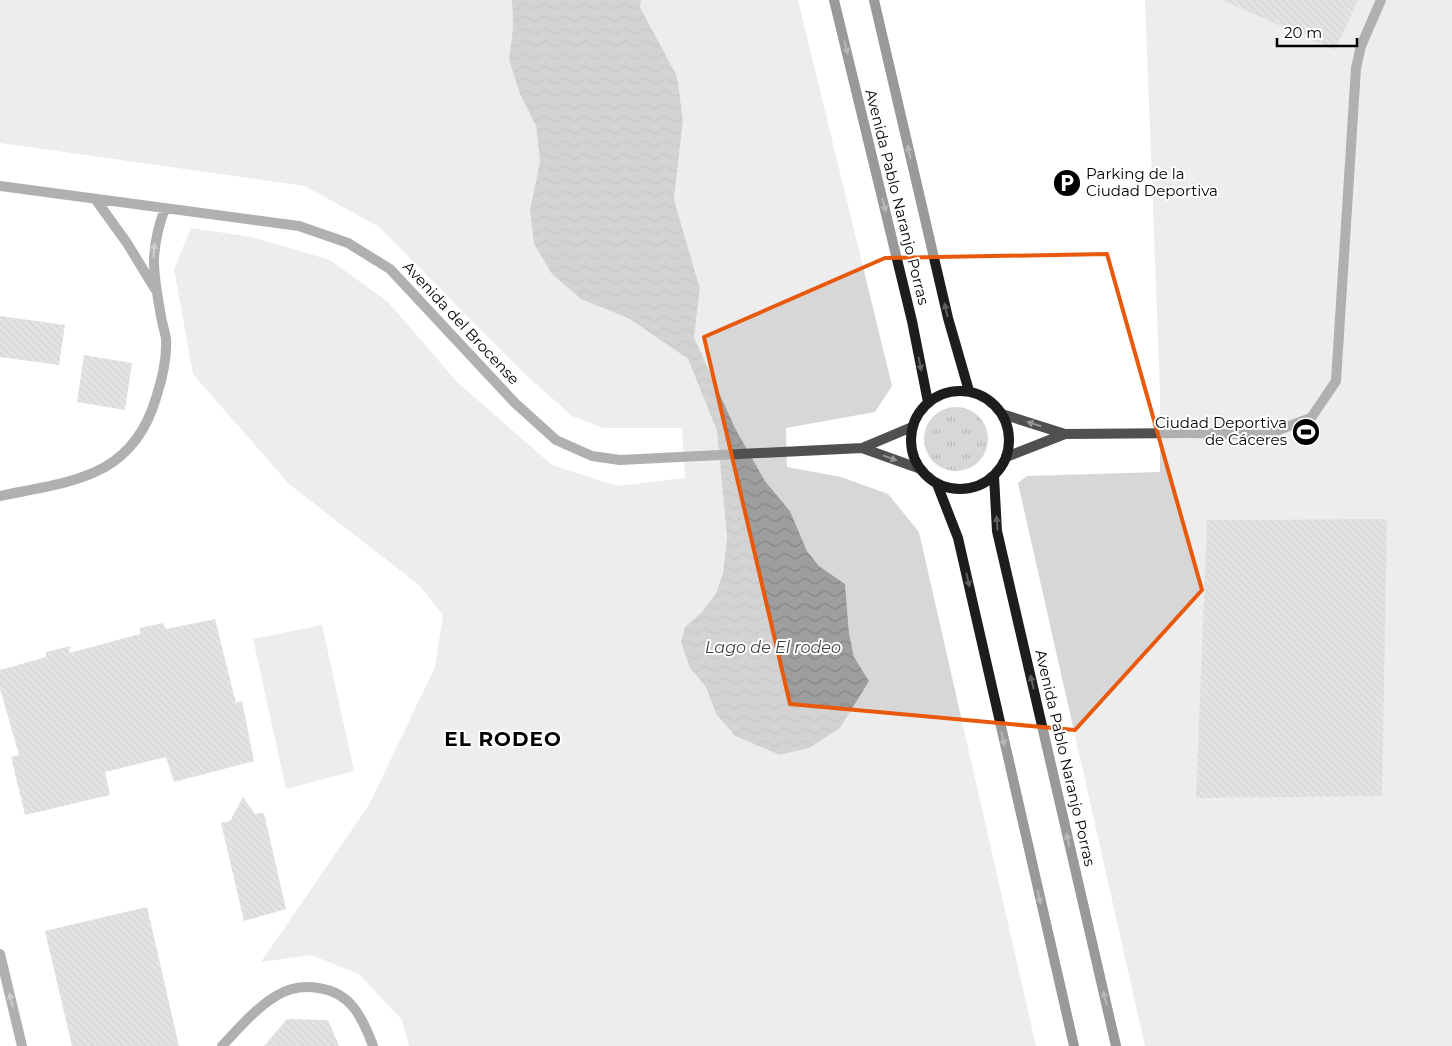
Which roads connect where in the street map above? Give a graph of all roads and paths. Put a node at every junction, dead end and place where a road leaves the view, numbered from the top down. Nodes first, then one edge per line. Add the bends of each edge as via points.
1 (834, 0) edge
2 (874, 0) edge
3 (1381, 0) edge
4 (0, 186) edge
5 (96, 200) junction
6 (165, 208) junction
7 (158, 292) junction
8 (968, 391) junction
9 (928, 402) junction
10 (1002, 414) junction
11 (912, 426) junction
12 (1065, 434) junction
13 (862, 448) junction
14 (1006, 457) junction
15 (918, 468) junction
16 (994, 476) junction
17 (937, 484) junction
18 (0, 496) edge
19 (0, 954) edge
20 (22, 1046) edge
21 (222, 1046) edge
22 (373, 1046) edge
23 (1074, 1046) edge
24 (1116, 1046) edge

1 -> 9 main road, Avenida Pablo Naranjo Porras via 912,321
8 -> 2 main road, Avenida Pablo Naranjo Porras
3 - 12 street via 1361,46 1356,68 1336,381 1311,418 1265,435
4 - 5 street, Avenida del Brocense
5 - 6 street, Avenida del Brocense
5 - 7 street
7 -> 6 street via 153,267 154,243
6 - 13 street, Avenida del Brocense via 299,226 348,243 390,269 515,403 556,440 592,456 620,460
7 - 18 street via 166,339 164,362 152,414 137,438 119,459 91,474
8 - 9 main road via 947,392
8 - 10 main road via 988,399
9 - 11 main road
12 -> 10 street
10 - 14 main road via 1010,435
11 - 13 street, Avenida del Brocense
11 - 15 main road via 910,448
12 - 14 street
13 -> 15 street, Avenida del Brocense
14 - 16 main road
15 - 17 main road
16 - 17 main road via 966,489
24 -> 16 main road, Avenida Pablo Naranjo Porras via 997,532
17 -> 23 main road via 958,538
20 -> 19 street
21 - 22 street via 275,996 291,988 306,986 338,996 352,1006 365,1025

